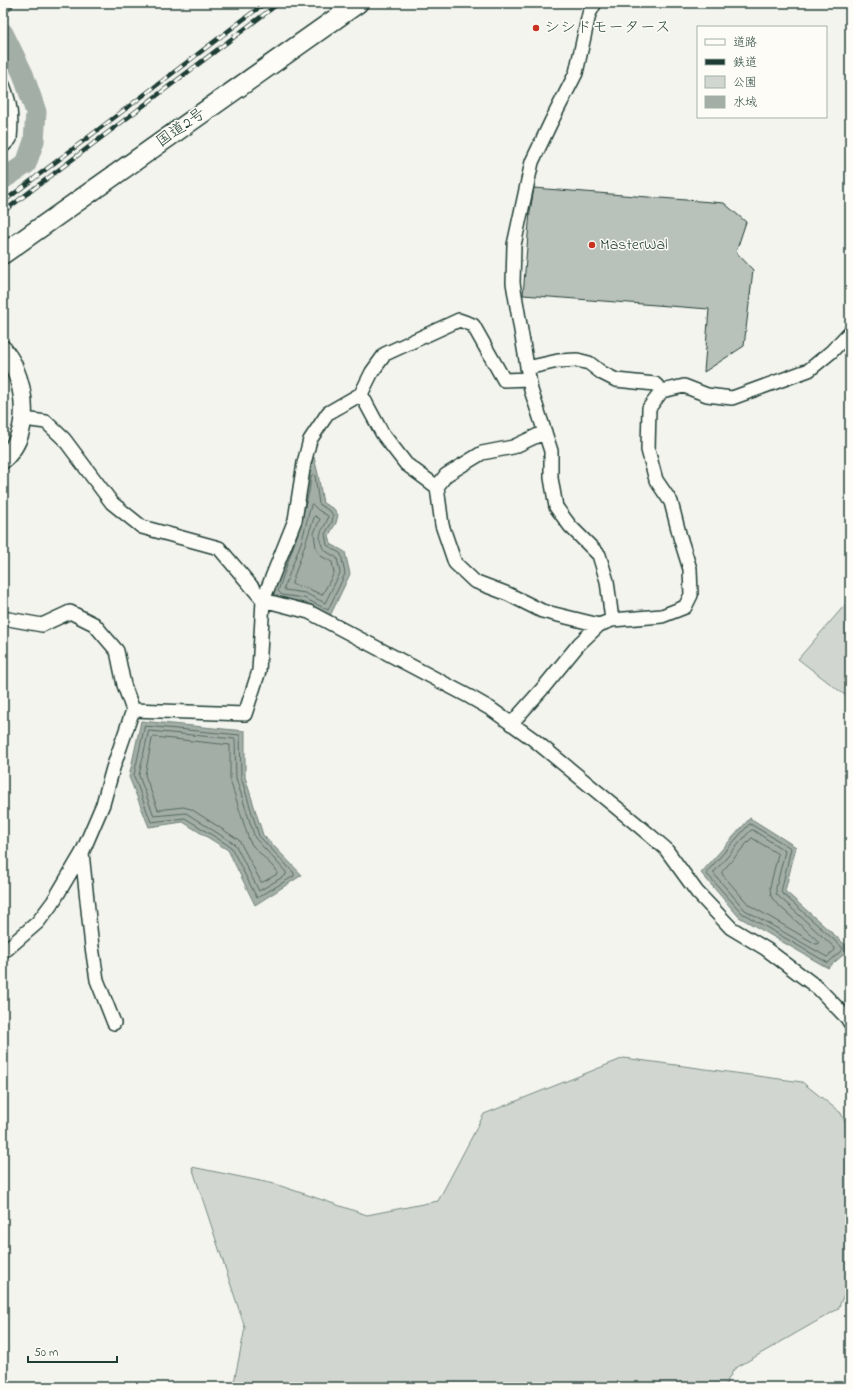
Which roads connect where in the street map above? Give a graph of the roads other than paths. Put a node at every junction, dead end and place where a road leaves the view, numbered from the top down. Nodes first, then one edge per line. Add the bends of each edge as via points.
1 (6, 3) edge
2 (358, 3) edge
3 (595, 3) edge
4 (3, 5) edge
5 (3, 85) edge
6 (3, 146) edge
7 (3, 254) edge
8 (850, 332) edge
9 (3, 349) edge
10 (528, 373) junction
11 (662, 391) junction
12 (361, 394) junction
13 (24, 419) junction
14 (545, 432) junction
15 (3, 460) edge
16 (437, 487) junction
17 (263, 600) junction
18 (3, 618) edge
19 (612, 620) junction
20 (599, 625) junction
21 (133, 710) junction
22 (511, 724) junction
23 (82, 853) junction
24 (3, 950) edge
25 (114, 1023) dead end
26 (850, 1023) edge

1 - 4 street
2 - 7 highway, 国道2号
3 - 10 street via 589,14 576,72 532,162 514,245 513,283
5 - 6 street via 12,114 10,139
8 - 11 street via 809,370 732,398 707,395 684,386
9 - 13 main road via 14,366 22,390
10 - 11 street via 558,361 577,360 589,363 616,380 655,384
10 - 12 street via 504,380 472,325 458,320 385,354
10 - 14 street
11 - 19 street via 649,408 648,450 656,480 671,502 690,569 691,595 685,606 662,616
12 - 16 street via 382,433 406,464
12 - 17 street via 328,413 310,440 295,520
13 - 15 main road via 17,441
13 - 17 street via 46,422 51,426 64,439 112,503 142,527 218,548
14 - 16 street via 513,447 482,453 446,475
14 - 19 street via 551,451 551,478 556,507 570,526 599,555 607,581
16 - 20 street via 442,525 455,563 474,581 542,611
17 - 21 street via 259,671 245,714
17 - 22 street via 309,612 470,697
18 - 21 street via 42,625 70,612 94,624 116,652
19 - 20 street
20 - 22 street via 579,644
21 - 23 street via 103,804
22 - 26 street via 533,739 664,848 697,892 731,928 818,988
23 - 24 street via 38,922
23 - 25 street via 97,980

